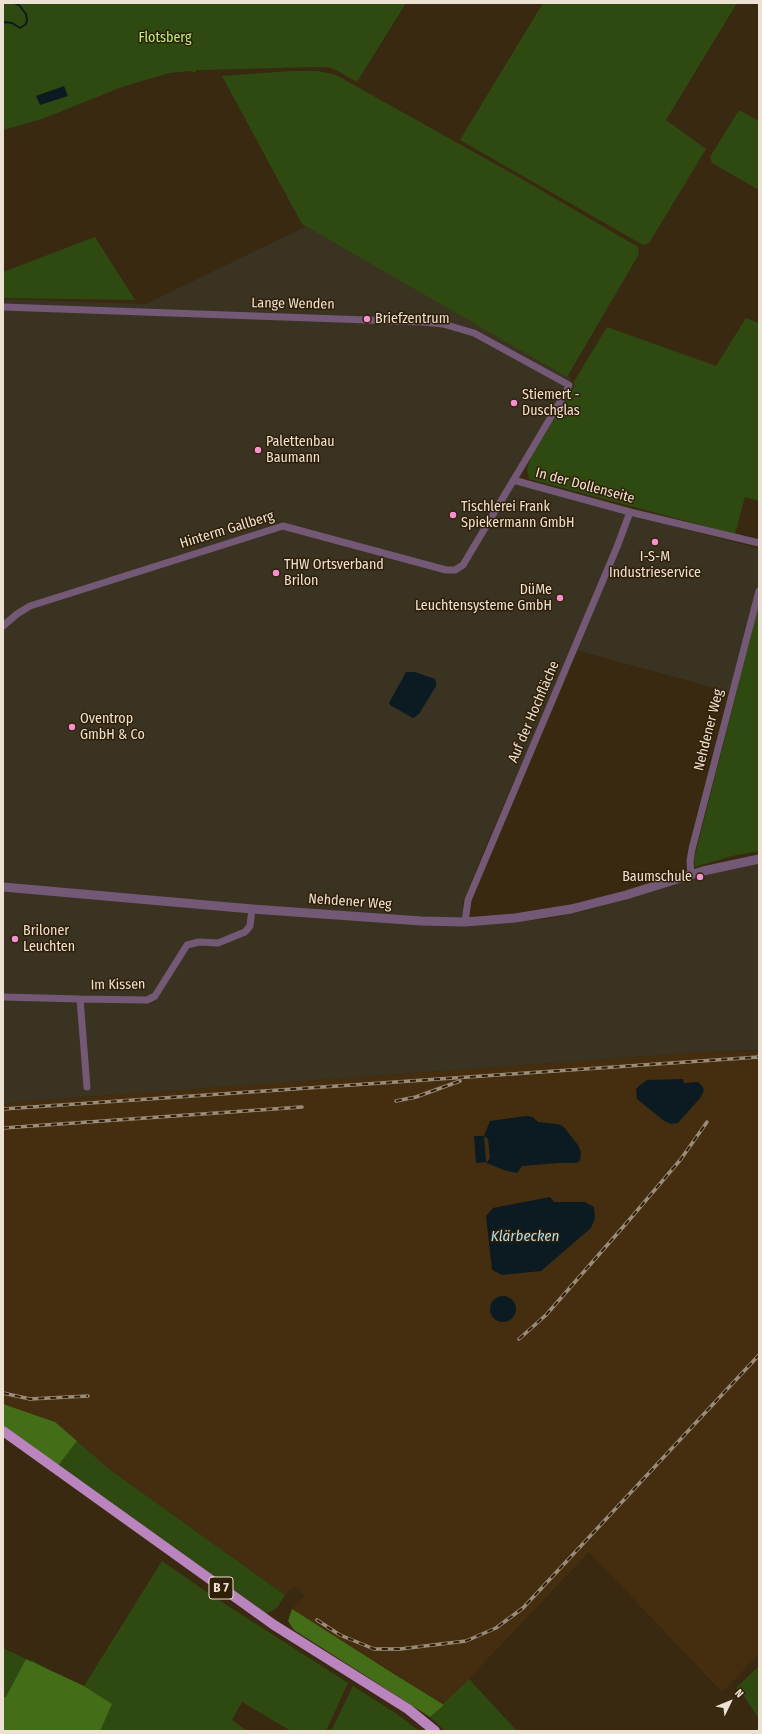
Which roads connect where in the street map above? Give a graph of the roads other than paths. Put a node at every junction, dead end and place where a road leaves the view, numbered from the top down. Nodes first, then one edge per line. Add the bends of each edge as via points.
1 (3, 307) edge
2 (568, 385) joint
3 (512, 480) junction
4 (630, 512) junction
5 (759, 543) edge
6 (759, 591) edge
7 (3, 626) edge
8 (759, 859) edge
9 (691, 875) junction
10 (3, 887) edge
11 (252, 909) junction
12 (465, 922) junction
13 (3, 997) edge
14 (80, 999) junction
15 (87, 1088) dead end
16 (3, 1431) edge
17 (435, 1731) edge

1 - 2 street, Lange Wenden via 443,324 474,333
2 - 3 street, In der Dollenseite
3 - 4 street, In der Dollenseite
3 - 7 street, Hinterm Gallberg via 463,564 455,570 446,570 283,526 30,606
4 - 5 street, In der Dollenseite
4 - 12 street, Auf der Hochfläche via 468,900
6 - 9 street, Nehdener Weg via 692,849
8 - 9 street, Nehdener Weg
9 - 12 street, Nehdener Weg via 571,909 515,918
10 - 11 street, Nehdener Weg
11 - 12 street, Nehdener Weg via 414,921
11 - 14 street, Im Kissen via 250,926 244,932 218,943 200,942 187,945 155,996 147,1000
13 - 14 street, Im Kissen
14 - 15 street, Im Kissen
16 - 17 main road, B 7 via 274,1625 397,1702

